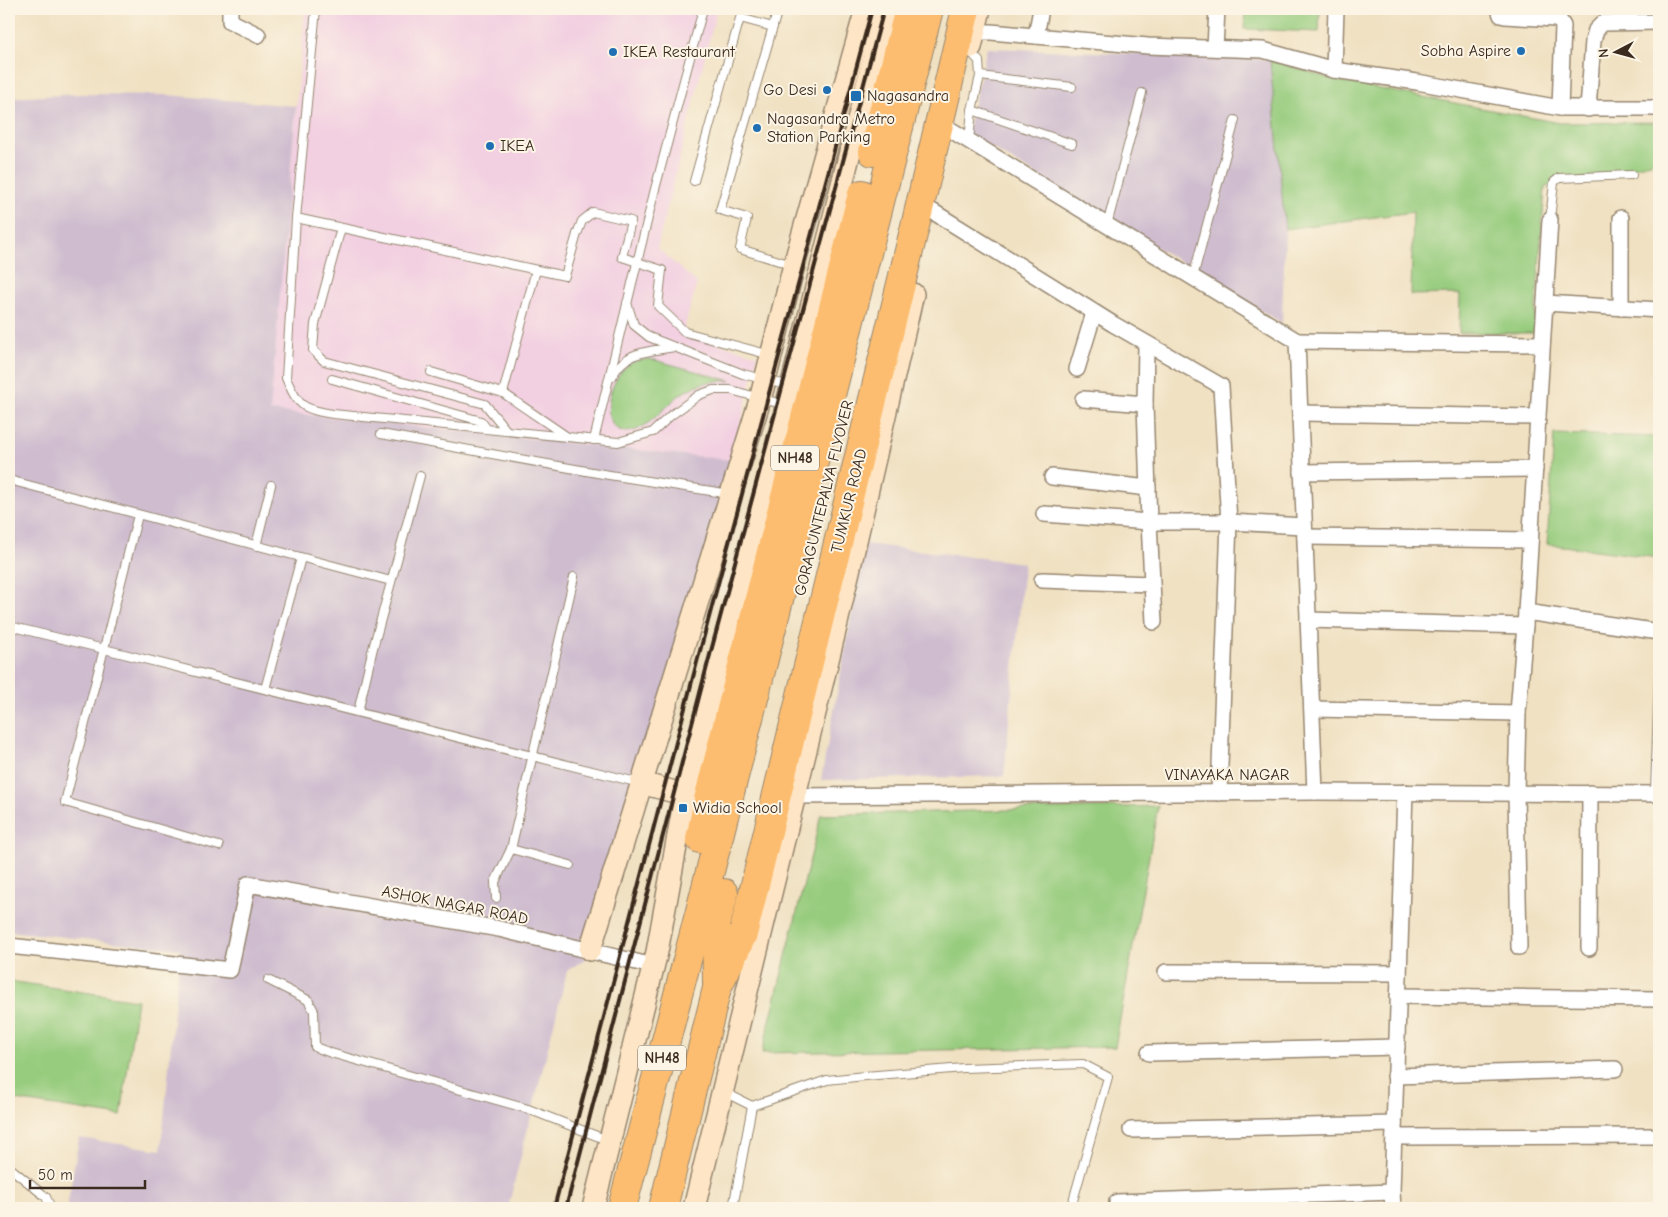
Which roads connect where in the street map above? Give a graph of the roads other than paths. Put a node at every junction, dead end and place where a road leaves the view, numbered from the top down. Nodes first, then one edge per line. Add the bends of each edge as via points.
1 (230, 9) edge
2 (316, 9) edge
3 (703, 9) edge
4 (744, 9) edge
5 (778, 9) edge
6 (866, 9) edge
7 (886, 9) edge
8 (909, 9) edge
9 (929, 9) edge
10 (948, 9) edge
11 (980, 9) edge
12 (1041, 9) edge
13 (1217, 9) edge
14 (1336, 9) edge
15 (1499, 9) edge
16 (740, 18) junction
17 (1659, 22) edge
18 (773, 27) junction
19 (970, 31) edge
20 (258, 35) dead end
21 (1036, 36) junction
22 (1215, 48) junction
23 (1334, 70) junction
24 (980, 76) junction
25 (1072, 87) dead end
26 (1142, 93) dead end
27 (1560, 108) junction
28 (1659, 108) edge
29 (1588, 109) junction
30 (972, 110) junction
31 (1235, 120) dead end
32 (960, 135) junction
33 (1072, 144) dead end
34 (1632, 175) dead end
35 (694, 180) dead end
36 (932, 211) junction
37 (296, 218) junction
38 (1621, 218) dead end
39 (1550, 220) joint
40 (1107, 225) junction
41 (341, 228) junction
42 (637, 261) junction
43 (794, 266) junction
44 (536, 270) junction
45 (1192, 277) junction
46 (627, 302) junction
47 (1545, 303) junction
48 (1621, 308) junction
49 (1659, 310) edge
50 (1094, 313) junction
51 (1297, 341) junction
52 (1146, 344) junction
53 (1542, 344) junction
54 (675, 347) junction
55 (772, 355) junction
56 (1077, 369) dead end
57 (431, 372) dead end
58 (766, 378) junction
59 (332, 379) dead end
60 (605, 389) junction
61 (503, 393) junction
62 (789, 396) junction
63 (1083, 399) dead end
64 (760, 400) junction
65 (1146, 404) junction
66 (1301, 413) junction
67 (1538, 418) junction
68 (487, 429) junction
69 (506, 431) junction
70 (381, 434) dead end
71 (567, 437) junction
72 (594, 440) junction
73 (1535, 469) junction
74 (1302, 472) junction
75 (420, 476) dead end
76 (1052, 476) dead end
77 (9, 480) edge
78 (270, 485) dead end
79 (1148, 488) junction
80 (732, 494) junction
81 (1044, 514) dead end
82 (138, 515) junction
83 (1149, 522) junction
84 (1229, 522) junction
85 (1304, 532) junction
86 (1530, 540) junction
87 (256, 546) junction
88 (301, 558) junction
89 (574, 577) dead end
90 (1042, 580) dead end
91 (391, 581) junction
92 (1151, 584) junction
93 (1525, 619) junction
94 (1308, 620) junction
95 (1154, 622) dead end
96 (9, 626) edge
97 (1659, 632) edge
98 (104, 649) junction
99 (1659, 673) edge
100 (265, 689) junction
101 (1312, 709) junction
102 (358, 712) junction
103 (1518, 713) junction
104 (534, 756) junction
105 (641, 783) junction
106 (1220, 792) junction
107 (1315, 792) junction
108 (1405, 792) junction
109 (1516, 793) junction
110 (1590, 793) junction
111 (1657, 794) edge
112 (686, 795) junction
113 (795, 796) junction
114 (219, 846) dead end
115 (511, 849) junction
116 (570, 864) dead end
117 (496, 898) dead end
118 (709, 916) junction
119 (9, 946) edge
120 (1519, 947) dead end
121 (1589, 948) dead end
122 (590, 950) junction
123 (653, 966) junction
124 (1166, 972) dead end
125 (1399, 973) junction
126 (268, 980) dead end
127 (717, 988) junction
128 (1398, 996) junction
129 (1659, 998) edge
130 (1397, 1047) junction
131 (1149, 1053) dead end
132 (1614, 1069) dead end
133 (1395, 1076) junction
134 (722, 1092) junction
135 (752, 1106) junction
136 (1131, 1130) dead end
137 (1394, 1130) junction
138 (1659, 1136) edge
139 (610, 1141) junction
140 (9, 1167) edge
141 (1392, 1192) junction
142 (1117, 1202) dead end
143 (51, 1208) edge
144 (593, 1208) edge
145 (622, 1208) edge
146 (663, 1208) edge
147 (694, 1208) edge
148 (733, 1208) edge
149 (1071, 1208) edge
150 (1394, 1208) edge

1 - 20 street via 230,21
2 - 37 lane
3 - 42 lane
4 - 16 lane
5 - 18 lane
6 - 43 street
7 - 62 street
8 - 118 highway, NH48 via 708,800 692,877 694,891
9 - 118 highway, GORAGUNTEPALYA FLYOVER via 709,875
10 - 118 highway, GORAGUNTEPALYA FLYOVER
11 - 19 street
12 - 21 street
13 - 22 street
14 - 23 street
15 - 27 street via 1504,16 1560,21 1563,26
16 - 18 lane
16 - 35 lane
17 - 29 street via 1603,23 1596,30
18 - 43 lane via 720,210 747,218 740,249
19 - 21 street
19 - 24 lane
19 - 32 street
19 - 127 highway, TUMKUR ROAD / NH48 via 917,218 743,934
21 - 22 street
22 - 23 street via 1263,50
23 - 27 street
24 - 25 lane
24 - 30 lane
26 - 40 lane
27 - 29 street
28 - 29 street
30 - 32 lane
30 - 33 lane
31 - 45 lane
32 - 36 street
32 - 40 street
34 - 39 lane via 1557,179 1552,192
36 - 50 street
36 - 113 street
37 - 41 lane
37 - 68 lane via 286,378 294,397 310,411
38 - 48 street
39 - 47 street
40 - 45 street
41 - 44 lane
41 - 69 lane via 315,324 313,350 324,361 485,404
42 - 44 lane via 622,257 631,221 593,212 582,221 576,234 565,276
42 - 46 lane
42 - 55 lane via 662,270 658,306 685,332
43 - 55 street
44 - 61 lane
45 - 51 street
46 - 54 lane via 634,325 649,336
46 - 60 lane
47 - 48 street
47 - 53 street
48 - 49 street
50 - 52 street
50 - 56 street
51 - 53 street
51 - 66 street
52 - 65 street
52 - 84 street via 1221,386
53 - 67 street
54 - 58 lane via 743,374
54 - 60 lane via 632,355 616,368
55 - 58 street
57 - 61 lane
58 - 62 lane
58 - 64 street
59 - 68 lane via 480,421
60 - 72 lane
61 - 71 lane
62 - 64 lane
62 - 112 street
63 - 65 street
64 - 72 lane via 732,390 713,390 699,395 652,432 618,442
64 - 80 street
65 - 79 street
66 - 67 street
66 - 74 street
67 - 73 street
68 - 69 lane
69 - 71 lane
70 - 80 lane
71 - 72 lane
73 - 74 street
73 - 86 street
74 - 85 street
75 - 91 lane
76 - 79 street
77 - 82 lane
78 - 87 lane
79 - 83 street
80 - 105 street
81 - 83 street
82 - 87 lane
82 - 98 lane
83 - 84 street
83 - 92 street
84 - 85 street
84 - 106 street
85 - 86 street
85 - 94 street
86 - 93 street
87 - 88 lane
88 - 91 lane
88 - 100 lane
89 - 104 lane
90 - 92 street
91 - 102 lane
92 - 95 street
93 - 94 street
93 - 97 street
93 - 103 street
94 - 101 street
96 - 98 lane
98 - 100 lane
98 - 114 lane via 65,802
99 - 111 lane
100 - 102 lane
101 - 103 street
101 - 107 street
102 - 104 lane
103 - 109 street
104 - 105 lane
104 - 115 lane
105 - 112 street
105 - 122 street
106 - 107 street, VINAYAKA NAGAR
106 - 113 street, VINAYAKA NAGAR
107 - 108 street, VINAYAKA NAGAR
108 - 109 street, VINAYAKA NAGAR
108 - 125 street
109 - 110 street, VINAYAKA NAGAR
109 - 120 street
110 - 111 street, VINAYAKA NAGAR
110 - 121 street
112 - 123 street
113 - 134 street
115 - 116 lane
115 - 117 lane via 495,882
118 - 127 highway, GORAGUNTEPALYA FLYOVER
118 - 145 highway, NH48
119 - 122 street, ASHOK NAGAR ROAD via 230,970 248,884 498,929
122 - 123 street, ASHOK NAGAR ROAD
123 - 139 street
124 - 125 street
125 - 128 street
126 - 139 lane via 308,1000 314,1010 315,1047 330,1054 528,1109
127 - 146 highway, NH48
128 - 129 street
128 - 130 street
130 - 131 street
130 - 133 street
132 - 133 street
133 - 137 street
134 - 135 lane
134 - 147 street
135 - 148 lane
135 - 149 lane via 827,1080 964,1068 1083,1064 1108,1077
136 - 137 street
137 - 138 street
137 - 141 street
139 - 144 street
140 - 143 lane via 46,1196
141 - 142 street
141 - 150 street

